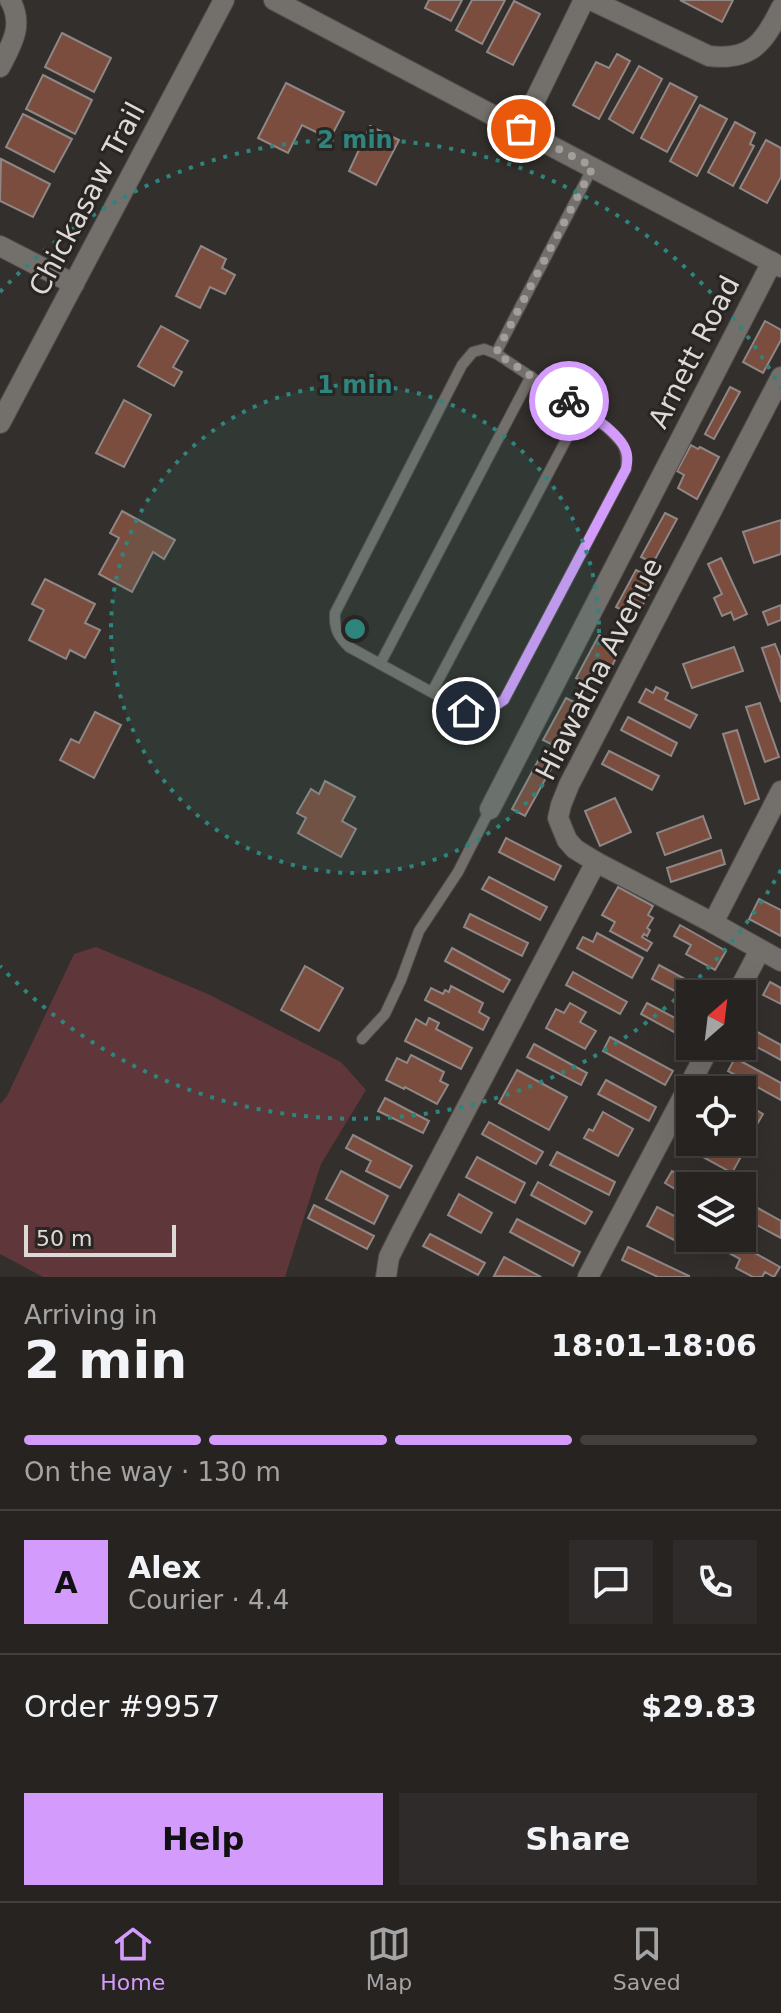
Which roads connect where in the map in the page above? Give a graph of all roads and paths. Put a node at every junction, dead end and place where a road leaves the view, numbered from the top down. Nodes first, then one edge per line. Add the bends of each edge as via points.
1 (10, 0) edge
2 (224, 0) edge
3 (274, 0) edge
4 (584, 0) edge
5 (591, 0) edge
6 (781, 8) edge
7 (0, 67) edge
8 (521, 129) junction
9 (593, 167) junction
10 (0, 246) edge
11 (776, 264) edge
12 (74, 284) junction
13 (496, 353) junction
14 (531, 376) junction
15 (781, 377) edge
16 (582, 410) junction
17 (2, 416) edge
18 (380, 664) junction
19 (432, 692) junction
20 (781, 791) edge
21 (490, 809) joint
22 (596, 862) junction
23 (713, 923) junction
24 (760, 950) junction
25 (781, 961) edge
26 (744, 980) edge
27 (362, 1039) dead end
28 (703, 1060) edge
29 (386, 1277) edge
30 (588, 1277) edge

1 - 7 street via 17,20
2 - 12 street, Chickasaw Trail
3 - 8 street
4 - 8 street
5 - 6 street via 720,57 753,49
8 - 9 street
9 - 11 street
9 - 13 lane
10 - 12 street
11 - 21 street, Arnett Road
12 - 17 street, Chickasaw Trail
13 - 14 lane
13 - 18 lane via 473,352 462,365 335,613 338,637
14 - 16 lane
14 - 18 lane
15 - 22 street, Hiawatha Avenue via 561,805 558,818 567,840
16 - 19 lane
16 - 19 lane via 622,442 626,469 504,700 493,708 466,711
18 - 19 lane
20 - 23 street
21 - 27 lane via 458,872 419,931 385,1014
22 - 23 street, Hiawatha Avenue
22 - 29 street via 396,1242
23 - 24 street, Hiawatha Avenue
24 - 25 street, Hiawatha Avenue
24 - 26 street
28 - 30 street

